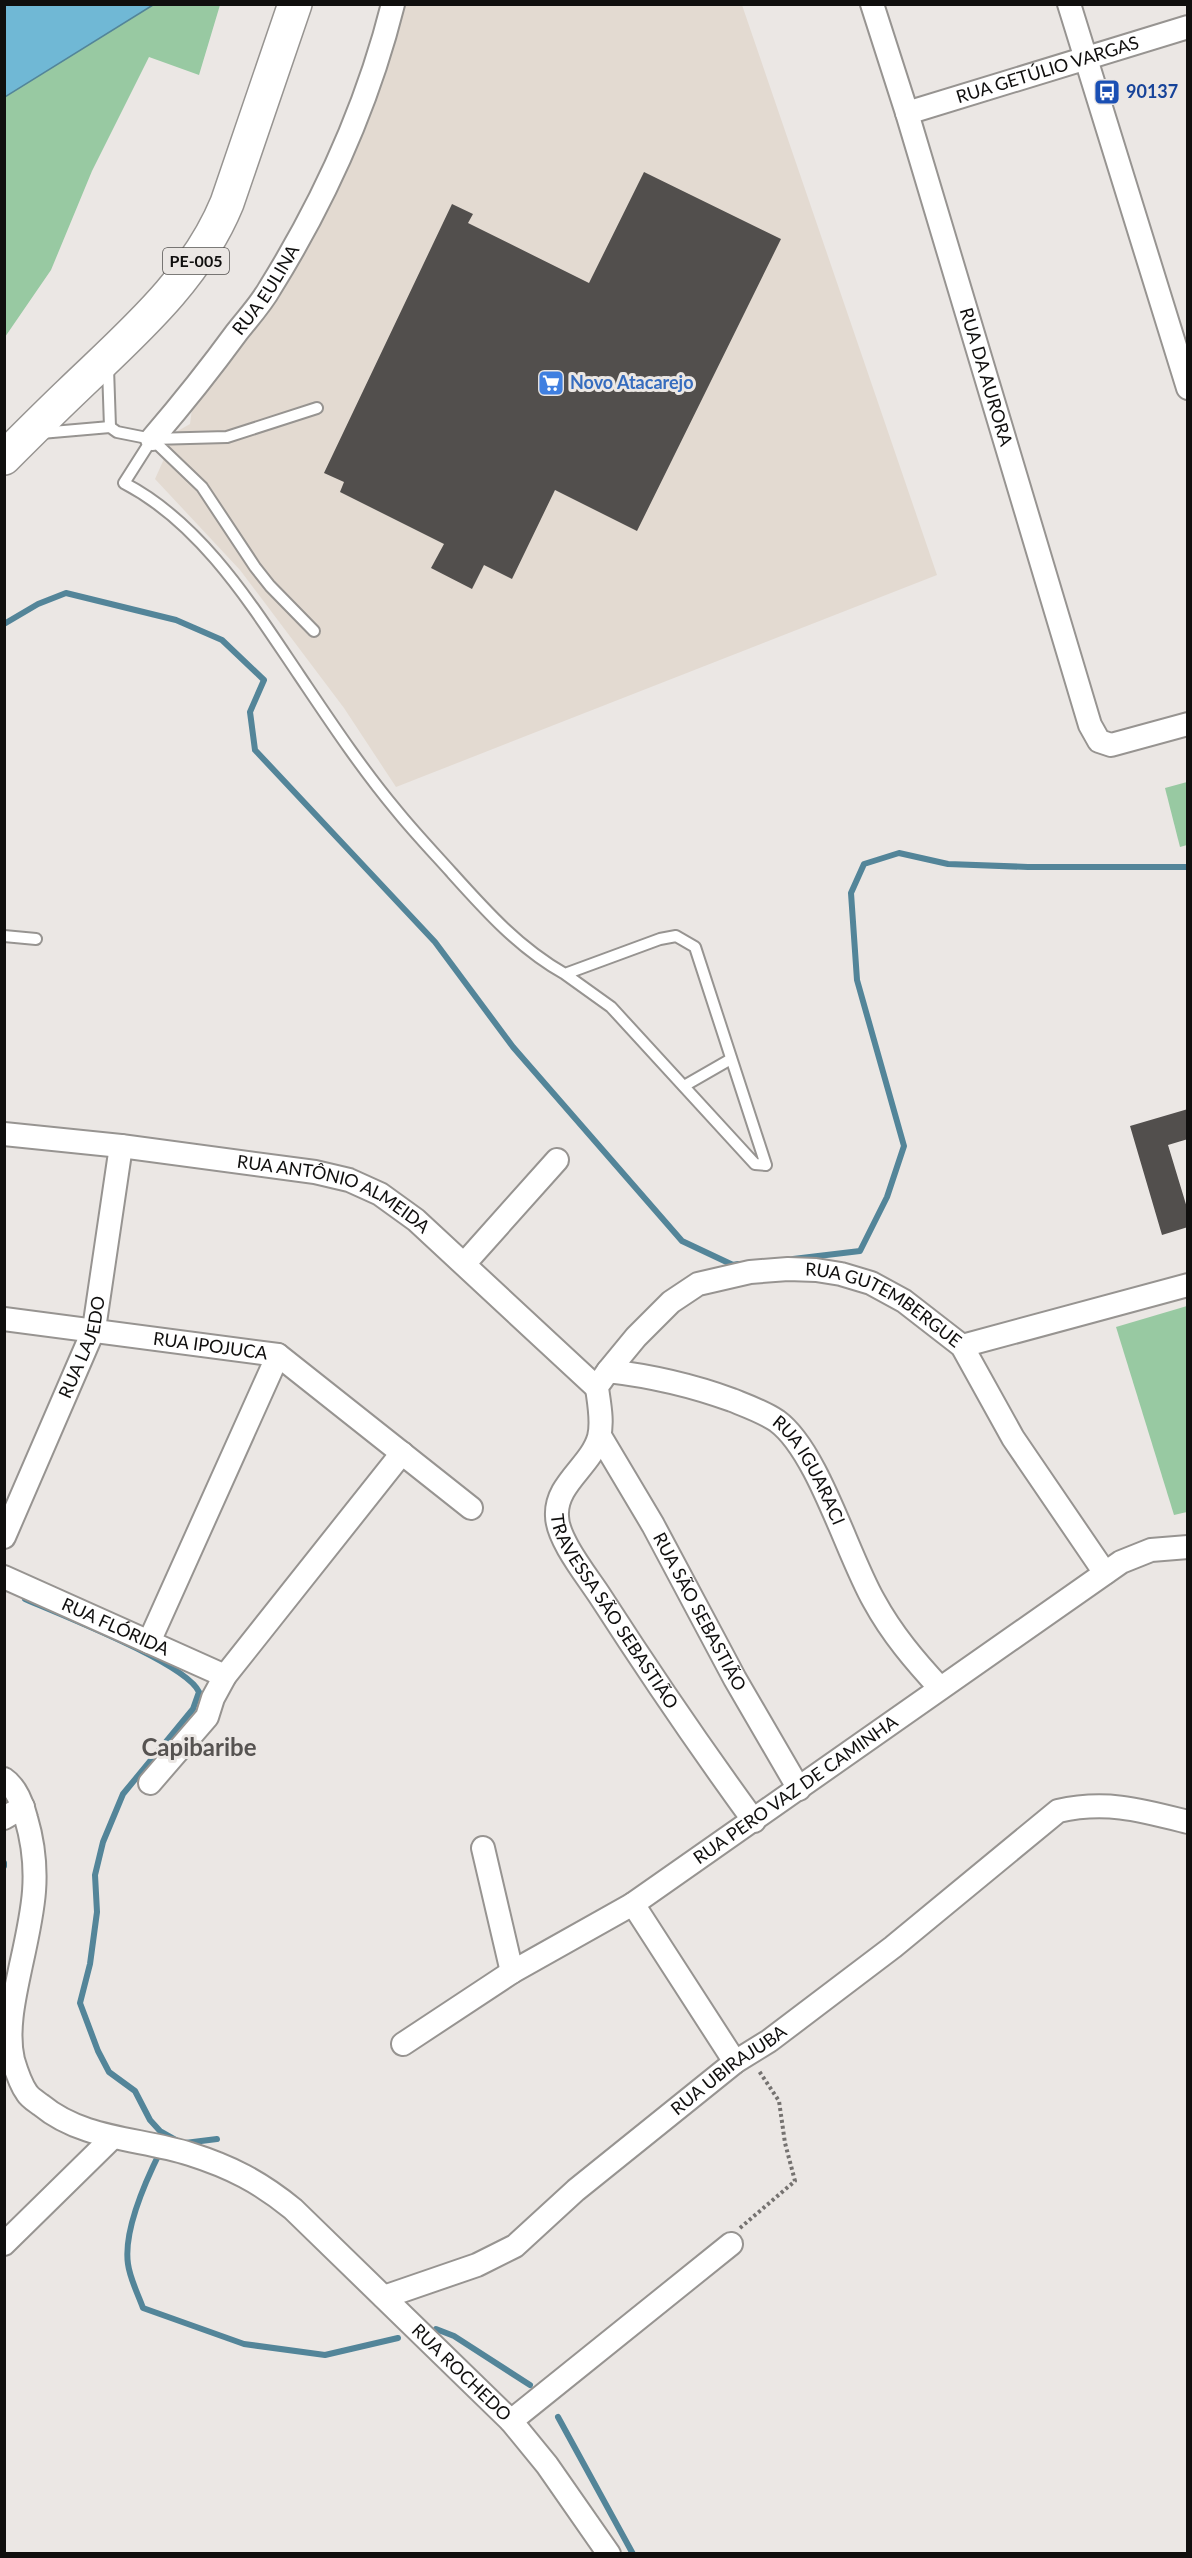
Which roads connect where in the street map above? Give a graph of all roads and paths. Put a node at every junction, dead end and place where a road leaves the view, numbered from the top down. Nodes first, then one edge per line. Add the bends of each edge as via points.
1 (295, 4) edge
2 (393, 4) edge
3 (872, 4) edge
4 (1069, 4) edge
5 (1188, 27) edge
6 (1086, 59) junction
7 (907, 113) junction
8 (108, 359) junction
9 (1188, 388) edge
10 (317, 408) dead end
11 (110, 427) junction
12 (29, 434) junction
13 (152, 439) junction
14 (4, 458) edge
15 (314, 631) dead end
16 (1188, 724) edge
17 (4, 936) edge
18 (36, 939) dead end
19 (565, 974) junction
20 (732, 1059) junction
21 (684, 1086) junction
22 (4, 1134) edge
23 (121, 1146) junction
24 (557, 1160) dead end
25 (465, 1263) junction
26 (1188, 1285) edge
27 (4, 1319) edge
28 (94, 1329) junction
29 (962, 1346) junction
30 (278, 1355) junction
31 (602, 1380) junction
32 (600, 1436) junction
33 (402, 1453) junction
34 (471, 1508) dead end
35 (4, 1537) edge
36 (1188, 1547) edge
37 (1105, 1573) junction
38 (4, 1577) edge
39 (149, 1642) junction
40 (225, 1676) junction
41 (940, 1688) junction
42 (4, 1779) edge
43 (150, 1783) dead end
44 (799, 1789) junction
45 (14, 1812) edge
46 (754, 1821) junction
47 (1188, 1822) edge
48 (483, 1848) dead end
49 (633, 1904) junction
50 (512, 1972) junction
51 (403, 2044) dead end
52 (741, 2057) junction
53 (112, 2138) junction
54 (4, 2244) edge
55 (731, 2244) joint
56 (384, 2297) junction
57 (511, 2421) junction
58 (609, 2553) edge

1 - 8 main road, PE-005 via 216,228 182,279
2 - 13 street, RUA EULINA via 357,117 297,240 269,290 198,386
3 - 7 street, RUA DA AURORA
4 - 6 street
5 - 6 street, RUA GETÚLIO VARGAS
6 - 7 street, RUA GETÚLIO VARGAS
6 - 9 street
7 - 16 street, RUA DA AURORA via 1094,734 1107,745
8 - 11 lane
8 - 12 main road, PE-005
10 - 13 lane via 227,437
11 - 12 lane
11 - 13 lane
12 - 14 main road, PE-005
13 - 15 lane via 202,487 260,573
13 - 19 lane via 124,483 172,514 209,552 397,811 495,921 540,960
17 - 18 lane
19 - 20 lane via 660,939 676,936 688,941 695,947
19 - 21 lane via 611,1007
20 - 21 lane
20 - 21 lane via 766,1165 755,1164
22 - 23 street, RUA ANTÔNIO ALMEIDA
23 - 25 street, RUA ANTÔNIO ALMEIDA via 349,1180 380,1194
23 - 28 street, RUA LAJEDO
24 - 25 street
25 - 31 street, RUA ANTÔNIO ALMEIDA
26 - 29 street
27 - 28 street, RUA IPOJUCA
28 - 30 street, RUA IPOJUCA
28 - 35 street, RUA LAJEDO
29 - 31 street, RUA GUTEMBERGUE via 904,1301 857,1278 816,1270 750,1272 698,1284 684,1292 656,1317
29 - 37 street, RUA GUTEMBERGUE via 1013,1438
30 - 33 street, RUA IPOJUCA
30 - 39 street
31 - 32 street
31 - 41 street, RUA IGUARACI via 670,1380 755,1409 778,1422 810,1461 864,1582 894,1635
32 - 44 street, RUA SÃO SEBASTIÃO
32 - 46 street, TRAVESSA SÃO SEBASTIÃO via 561,1496 558,1524 577,1561 649,1673
33 - 34 street, RUA IPOJUCA
33 - 40 street
36 - 37 street, RUA PERO VAZ DE CAMINHA via 1142,1552
37 - 41 street, RUA PERO VAZ DE CAMINHA
38 - 39 street, RUA FLÓRIDA
39 - 40 street, RUA FLÓRIDA
40 - 43 street via 207,1717
41 - 44 street, RUA PERO VAZ DE CAMINHA
42 - 45 street, RUA ROCHEDO via 9,1782
44 - 46 street, RUA PERO VAZ DE CAMINHA
45 - 53 street, RUA ROCHEDO via 34,1846 36,1878 11,2010 13,2059 27,2094 55,2117
46 - 49 street, RUA PERO VAZ DE CAMINHA
47 - 52 street, RUA UBIRAJUBA via 1106,1806 1058,1811 892,1947 769,2041
48 - 50 street
49 - 50 street, RUA PERO VAZ DE CAMINHA
49 - 52 street
50 - 51 street, RUA PERO VAZ DE CAMINHA
52 - 55 path via 779,2101 795,2181 742,2224
52 - 56 street, RUA UBIRAJUBA via 576,2190 515,2246 477,2265
53 - 54 street
53 - 56 street, RUA ROCHEDO via 176,2151 242,2173 293,2210
55 - 57 street
56 - 57 street, RUA ROCHEDO
57 - 58 street, RUA ROCHEDO

